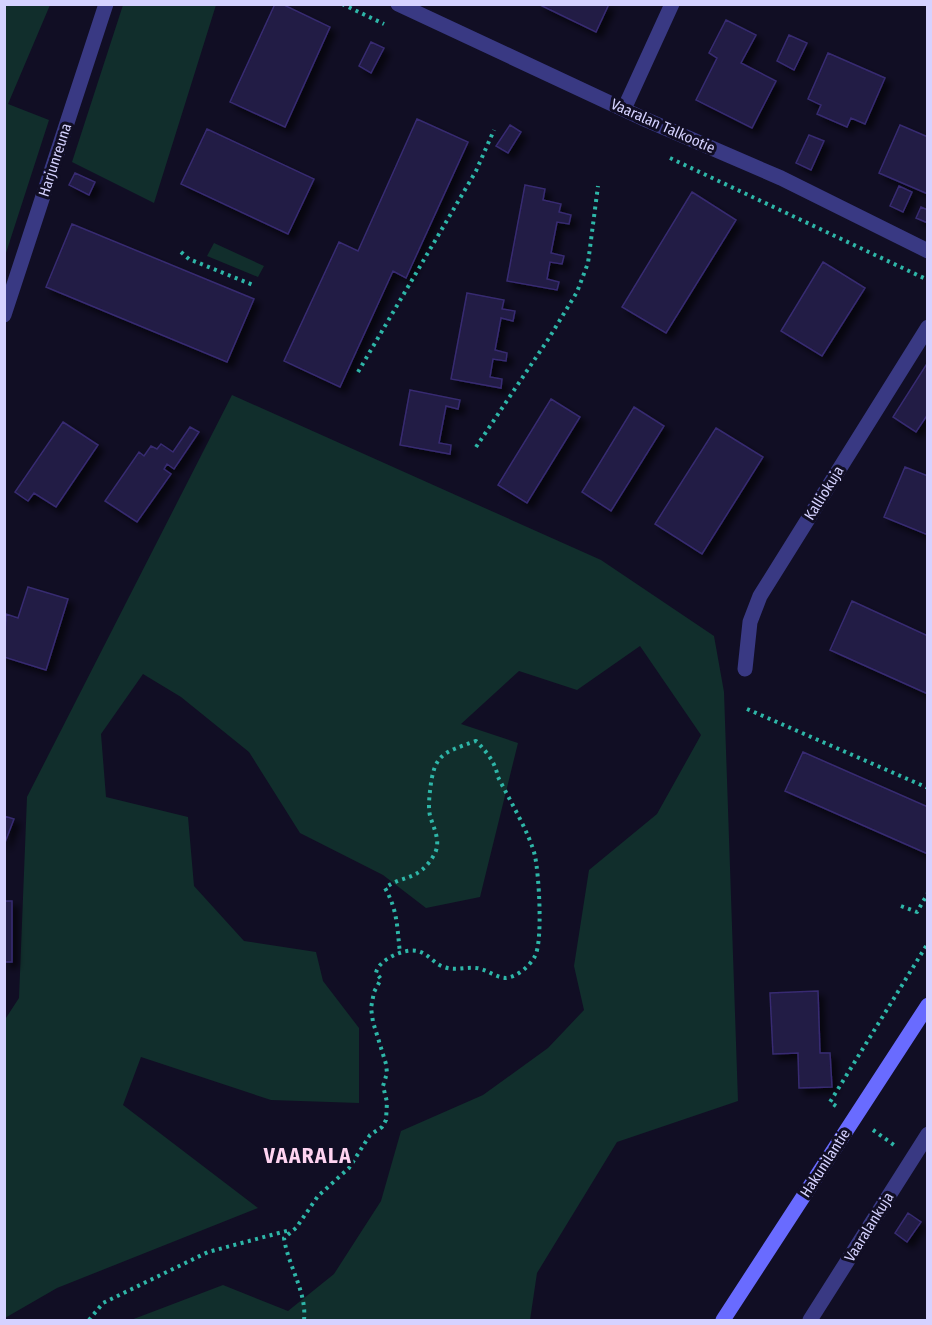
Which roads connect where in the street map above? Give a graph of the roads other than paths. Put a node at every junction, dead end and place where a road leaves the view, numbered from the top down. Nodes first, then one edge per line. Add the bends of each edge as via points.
1 (106, 4) edge
2 (398, 4) edge
3 (672, 4) edge
4 (624, 109) junction
5 (927, 251) edge
6 (4, 315) edge
7 (927, 327) edge
8 (745, 669) dead end
9 (927, 1005) edge
10 (927, 1134) edge
11 (723, 1320) edge
12 (810, 1320) edge

1 - 6 street, Harjunreuna
2 - 4 street, Vaaralan Talkootie
3 - 4 street
4 - 5 street, Vaaralan Talkootie via 790,182
7 - 8 street, Kalliokuja via 760,596 750,622
9 - 11 main road, Hakunilantie
10 - 12 street, Vaaralankuja

